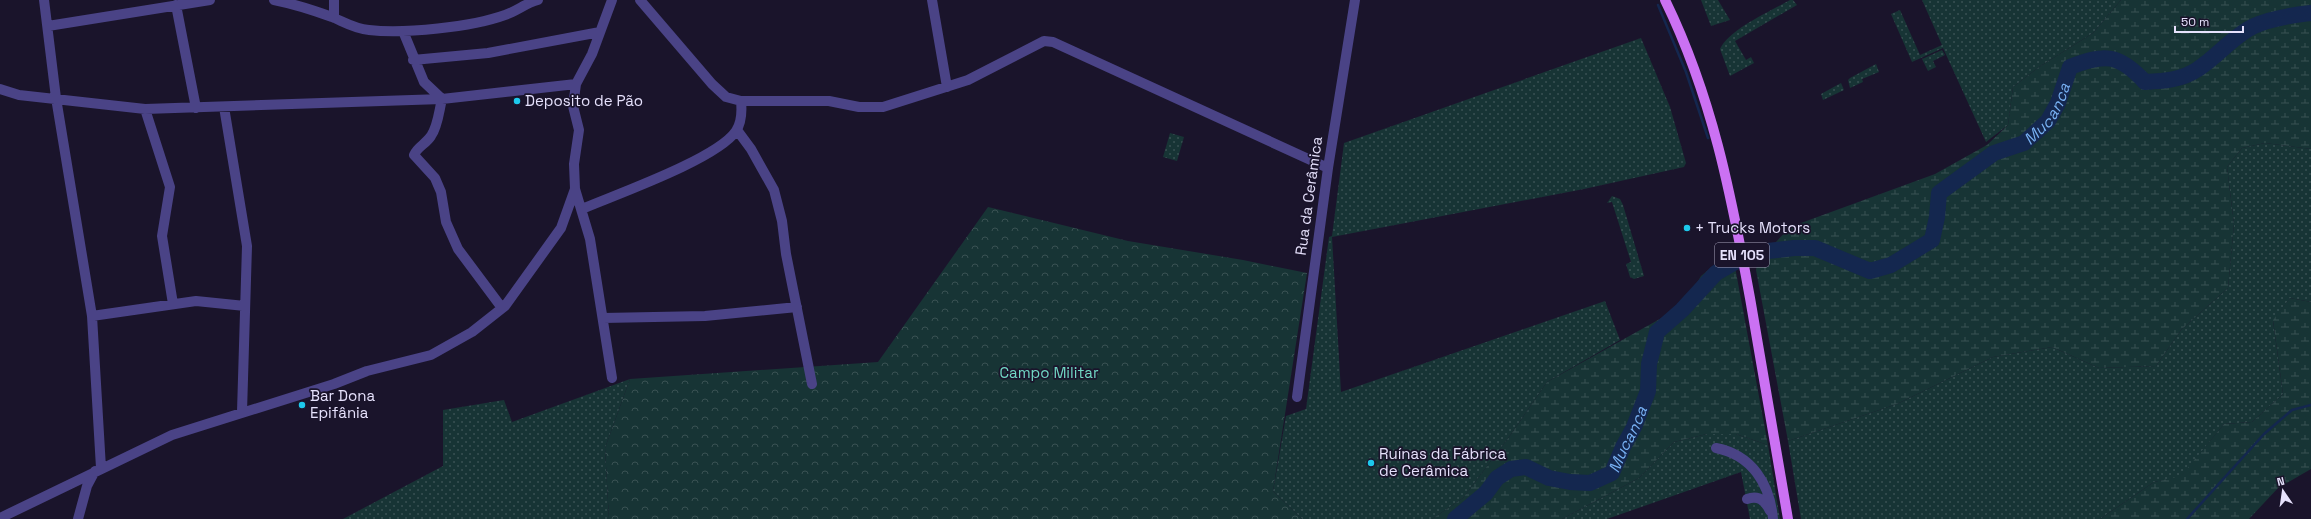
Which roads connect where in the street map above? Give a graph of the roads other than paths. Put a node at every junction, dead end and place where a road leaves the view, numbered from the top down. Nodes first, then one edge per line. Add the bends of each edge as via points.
1 (44, 0) edge
2 (210, 0) edge
3 (274, 0) edge
4 (334, 0) edge
5 (538, 0) edge
6 (612, 0) edge
7 (640, 0) edge
8 (932, 0) edge
9 (1355, 0) edge
10 (1664, 0) edge
11 (176, 5) junction
12 (334, 18) junction
13 (48, 26) junction
14 (403, 31) junction
15 (600, 32) junction
16 (413, 60) junction
17 (576, 84) junction
18 (947, 87) junction
19 (0, 88) edge
20 (56, 98) junction
21 (442, 99) junction
22 (741, 101) junction
23 (224, 107) junction
24 (196, 108) junction
25 (145, 109) junction
26 (737, 130) junction
27 (1328, 168) junction
28 (575, 189) junction
29 (582, 209) junction
30 (173, 304) junction
31 (245, 306) junction
32 (797, 307) junction
33 (502, 308) junction
34 (92, 316) junction
35 (603, 318) junction
36 (612, 378) dead end
37 (812, 384) dead end
38 (1297, 397) dead end
39 (242, 412) junction
40 (1716, 448) dead end
41 (98, 470) junction
42 (1747, 499) dead end
43 (0, 518) edge
44 (78, 519) edge
45 (1773, 519) edge
46 (1788, 519) edge

1 - 13 street
2 - 11 street
3 - 12 street
4 - 12 street
5 - 14 street via 505,15 460,25
6 - 15 street
7 - 22 street via 712,84 726,97
8 - 18 street
9 - 27 street, Rua da Cerâmica
10 - 46 main road, EN 105 via 1696,71 1723,161
11 - 13 street
11 - 24 street
12 - 14 street via 368,30
13 - 20 street
14 - 16 street
15 - 16 street via 488,53
15 - 17 street
16 - 21 street via 424,82
17 - 21 street
17 - 28 street via 573,106 579,130 574,164
18 - 22 street via 883,107 859,107 829,101
18 - 27 street via 968,80 1031,45 1044,41 1053,42
19 - 20 street via 19,95
20 - 25 street
20 - 34 street
21 - 23 street
21 - 33 street via 434,131 414,155 435,178 441,192 446,222 458,249
22 - 26 street via 742,116
23 - 24 street
23 - 31 street via 247,246
24 - 25 street
25 - 30 street via 170,188 162,236
26 - 29 street via 724,143 688,164
26 - 32 street via 774,190
27 - 38 street, Rua da Cerâmica
28 - 29 street
28 - 33 street via 561,228 533,270
29 - 35 street via 590,239
30 - 31 street via 196,301
30 - 34 street
31 - 39 street
32 - 35 street via 705,316
32 - 37 street
33 - 39 street via 472,332 431,355 367,371 334,384
34 - 41 street
35 - 36 street
39 - 41 street via 172,435
40 - 45 street via 1728,450 1739,456 1758,472 1769,496
41 - 43 street
41 - 44 street via 87,486
42 - 45 street via 1753,497 1762,500 1769,508

